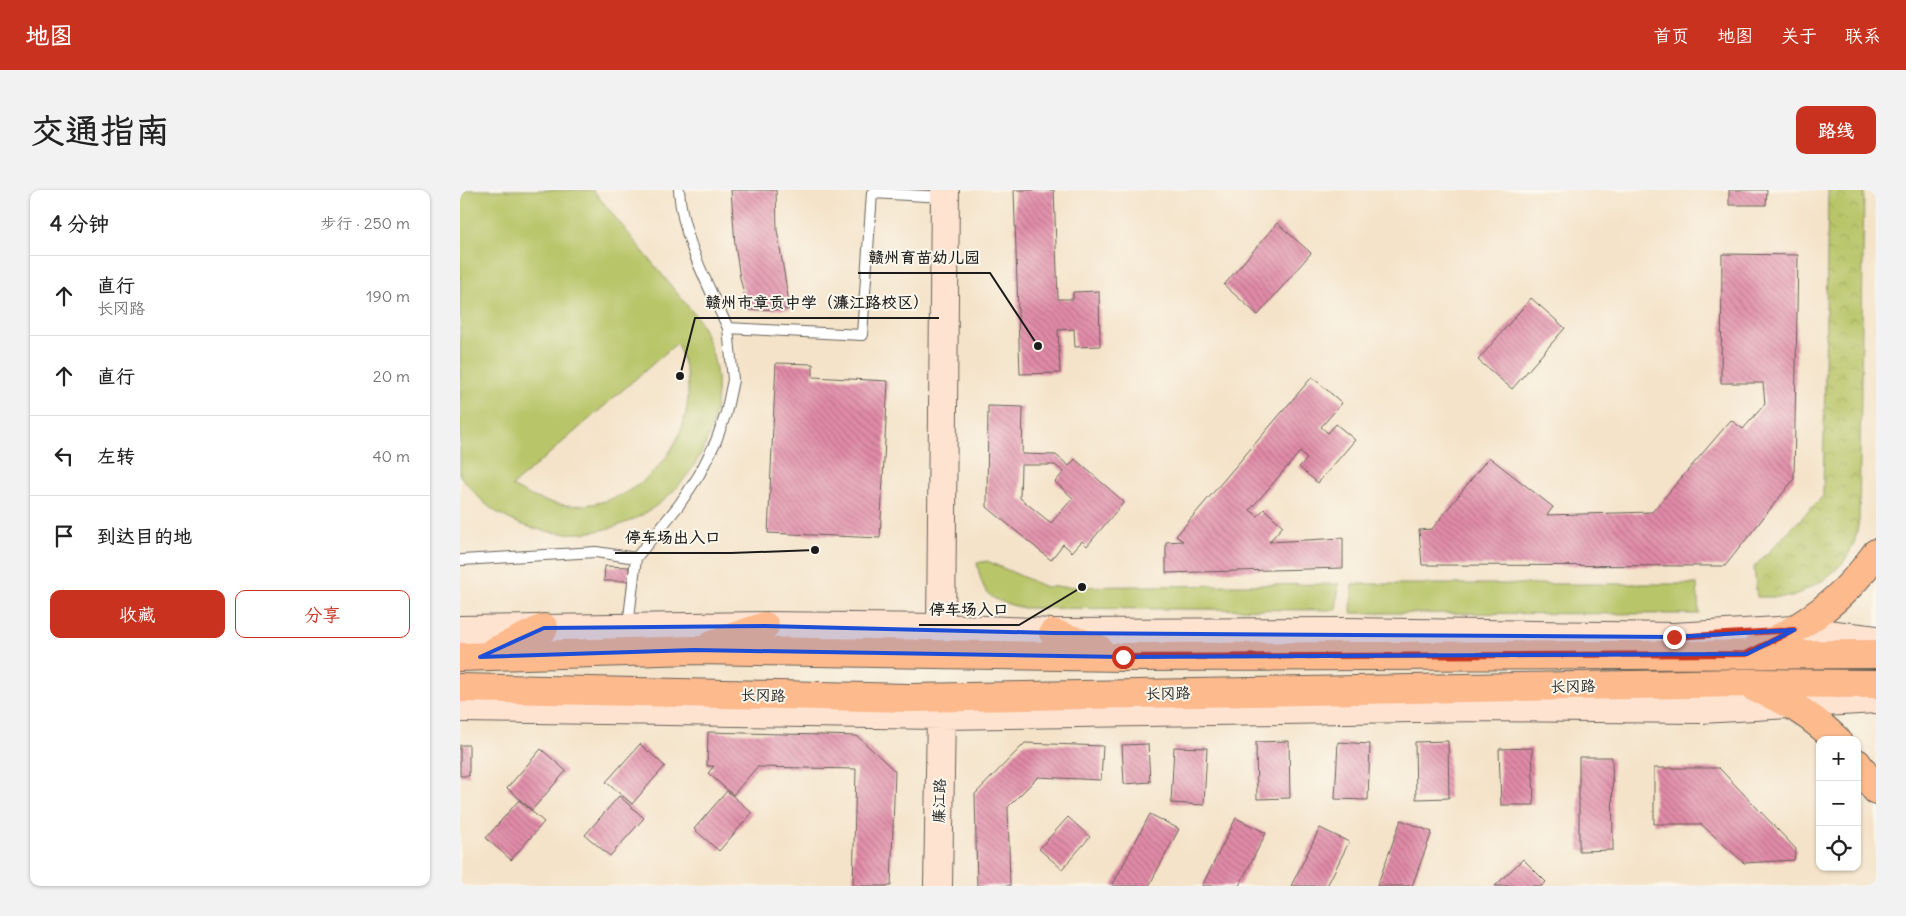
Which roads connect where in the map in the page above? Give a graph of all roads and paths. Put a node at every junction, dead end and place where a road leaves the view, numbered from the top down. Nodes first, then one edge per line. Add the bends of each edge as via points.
1 (677, 191) edge
2 (872, 191) edge
3 (945, 194) edge
4 (728, 328) junction
5 (1876, 553) edge
6 (636, 558) junction
7 (462, 560) dead end
8 (765, 626) junction
9 (628, 627) junction
10 (544, 628) junction
11 (941, 628) junction
12 (460, 630) edge
13 (1794, 630) junction
14 (1053, 633) junction
15 (1876, 640) edge
16 (694, 650) junction
17 (1746, 654) junction
18 (1876, 654) edge
19 (470, 657) edge
20 (1123, 657) junction
21 (1744, 683) junction
22 (1876, 684) edge
23 (460, 688) edge
24 (1135, 694) junction
25 (1876, 699) edge
26 (1788, 703) junction
27 (460, 708) edge
28 (1053, 713) junction
29 (941, 715) junction
30 (1832, 736) edge
31 (1861, 768) edge
32 (1876, 790) edge
33 (938, 886) edge

1 - 4 lane via 690,240
2 - 3 lane
2 - 4 lane via 862,335
3 - 11 street
4 - 6 lane via 733,380 716,441 679,505
5 - 13 main road via 1835,600
6 - 7 lane via 596,552
6 - 9 lane
8 - 9 street
8 - 11 street
8 - 16 main road
9 - 10 street
10 - 12 street
10 - 19 main road
11 - 14 street
13 - 14 street via 1674,637 1345,632
13 - 15 street
13 - 17 main road
14 - 20 main road
16 - 19 main road, 长冈路
16 - 20 main road, 长冈路
17 - 18 main road, 长冈路
17 - 20 main road, 长冈路
21 - 22 main road, 长冈路
21 - 24 main road, 长冈路
21 - 26 main road
23 - 24 main road, 长冈路 via 910,698
24 - 28 main road
25 - 26 street
26 - 28 street via 1701,709 1479,707
26 - 30 main road
27 - 29 street
28 - 29 street
29 - 33 street, 廉江路
31 - 32 main road

